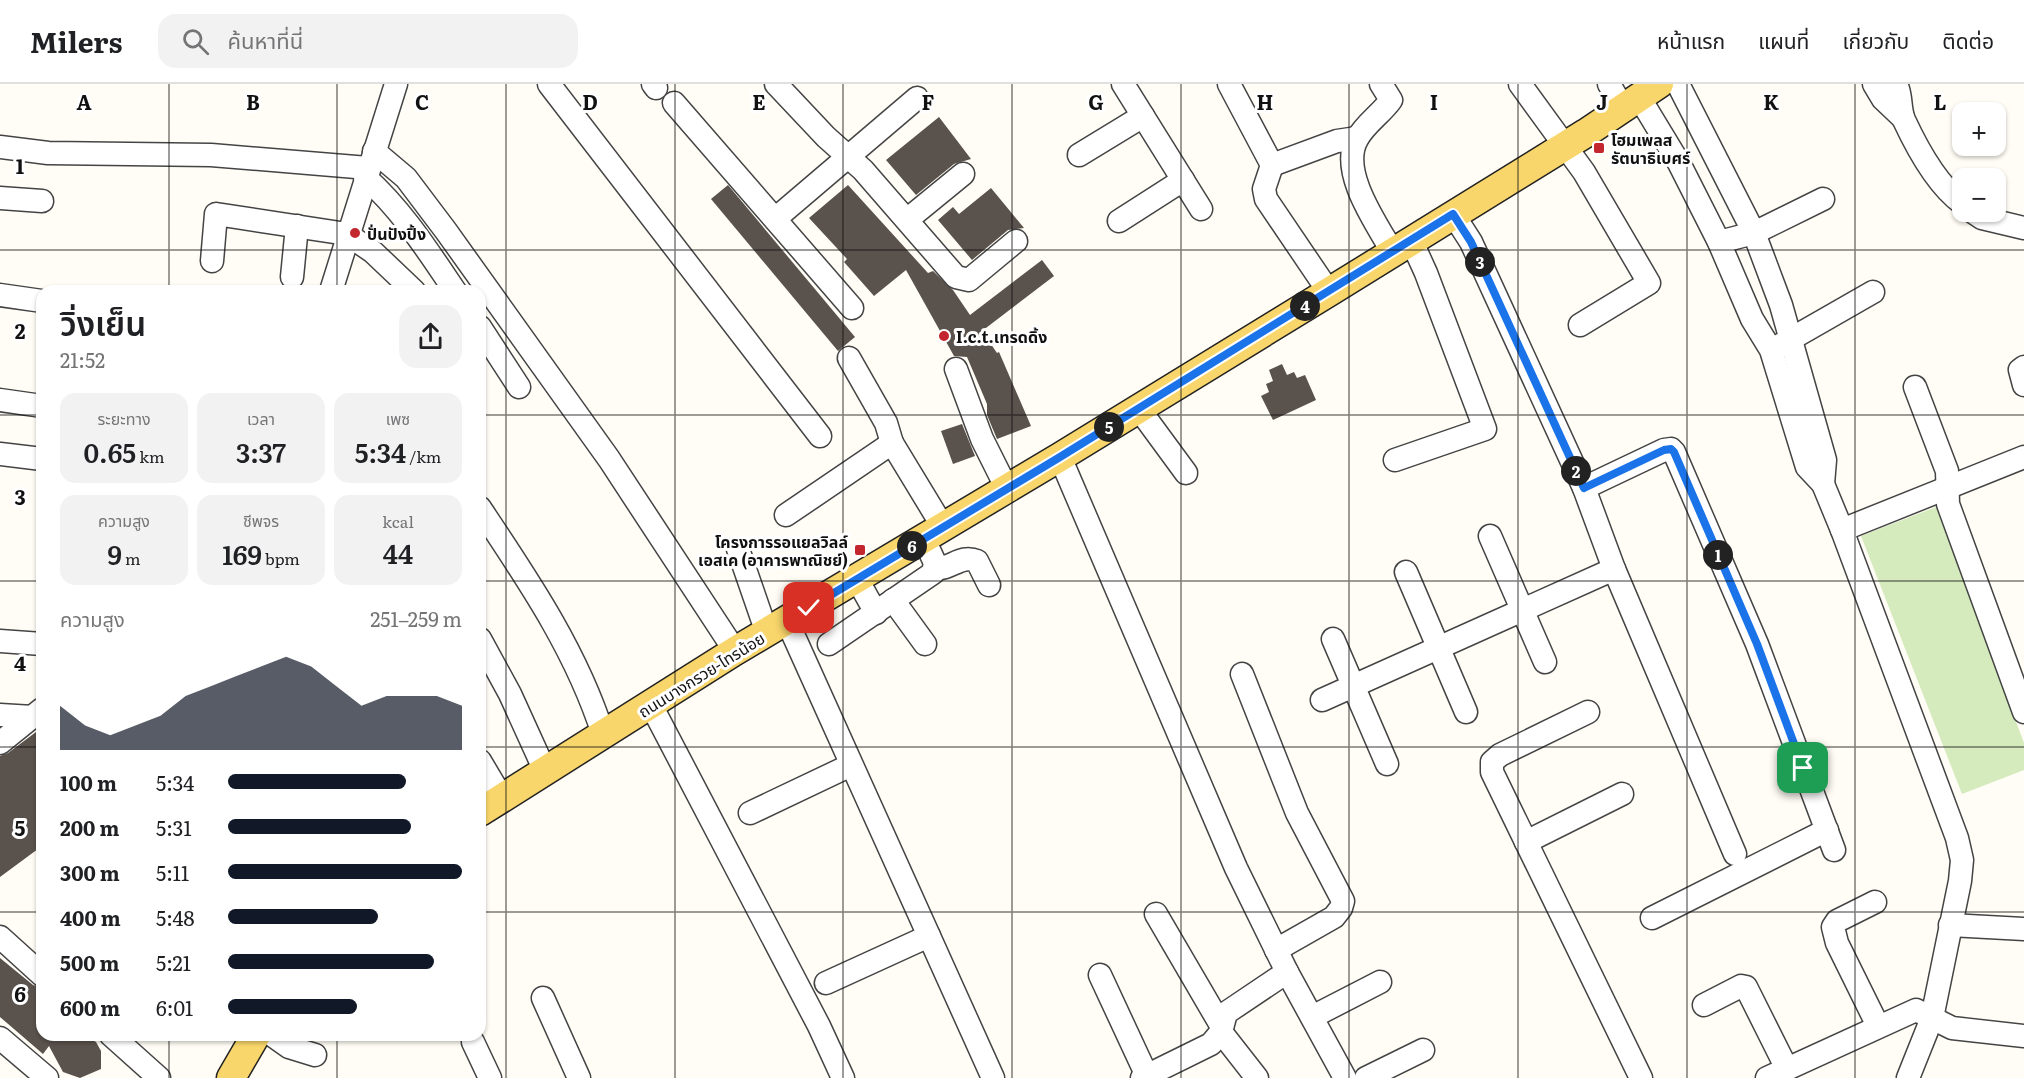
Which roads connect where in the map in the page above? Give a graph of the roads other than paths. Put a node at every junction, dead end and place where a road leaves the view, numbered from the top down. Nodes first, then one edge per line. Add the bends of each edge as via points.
1 (396, 84) edge
2 (549, 84) edge
3 (1123, 84) edge
4 (1229, 84) edge
5 (1381, 84) edge
6 (1520, 84) edge
7 (1678, 84) edge
8 (1874, 84) edge
9 (1896, 84) edge
10 (786, 88) edge
11 (1633, 93) edge
12 (917, 98) dead end
13 (674, 103) dead end
14 (1143, 116) junction
15 (1903, 118) junction
16 (1358, 138) junction
17 (1564, 146) junction
18 (0, 147) edge
19 (1079, 155) dead end
20 (847, 156) junction
21 (369, 165) junction
22 (1272, 165) junction
23 (963, 174) dead end
24 (1183, 180) junction
25 (1952, 196) edge
26 (0, 198) edge
27 (1823, 199) dead end
28 (42, 201) dead end
29 (1201, 209) dead end
30 (1453, 214) junction
31 (776, 219) junction
32 (908, 219) junction
33 (1119, 221) dead end
34 (1999, 222) edge
35 (297, 226) junction
36 (2024, 228) edge
37 (1754, 233) junction
38 (347, 234) junction
39 (1017, 241) dead end
40 (1719, 242) junction
41 (1401, 246) junction
42 (212, 261) dead end
43 (292, 277) dead end
44 (333, 285) edge
45 (408, 285) edge
46 (451, 285) edge
47 (485, 285) edge
48 (486, 287) edge
49 (1329, 292) junction
50 (1873, 292) dead end
51 (0, 295) edge
52 (36, 300) edge
53 (852, 308) dead end
54 (1580, 324) dead end
55 (486, 336) edge
56 (1780, 346) junction
57 (849, 357) dead end
58 (2024, 368) edge
59 (956, 369) dead end
60 (2024, 385) edge
61 (519, 387) dead end
62 (1915, 387) dead end
63 (0, 400) edge
64 (36, 405) edge
65 (1139, 408) junction
66 (820, 436) dead end
67 (892, 443) junction
68 (0, 454) edge
69 (1060, 457) junction
70 (2024, 457) edge
71 (36, 458) edge
72 (1395, 460) dead end
73 (1186, 473) dead end
74 (1584, 488) junction
75 (1947, 488) junction
76 (1007, 489) junction
77 (786, 515) dead end
78 (486, 517) edge
79 (1842, 530) junction
80 (933, 533) junction
81 (1490, 536) dead end
82 (738, 549) dead end
83 (935, 568) junction
84 (1614, 570) junction
85 (1406, 572) dead end
86 (857, 579) junction
87 (989, 585) dead end
88 (884, 607) junction
89 (1523, 610) junction
90 (777, 627) junction
91 (1333, 639) dead end
92 (0, 641) edge
93 (36, 644) edge
94 (829, 644) dead end
95 (925, 644) dead end
96 (1439, 648) junction
97 (486, 650) edge
98 (735, 651) junction
99 (1545, 662) dead end
100 (1242, 674) dead end
101 (1353, 686) junction
102 (1322, 700) dead end
103 (651, 705) junction
104 (1466, 712) dead end
105 (1588, 712) dead end
106 (2024, 712) edge
107 (36, 713) edge
108 (0, 715) edge
109 (36, 715) edge
110 (603, 734) junction
111 (0, 743) edge
112 (1387, 764) dead end
113 (851, 765) junction
114 (545, 771) junction
115 (486, 785) edge
116 (1623, 794) dead end
117 (491, 805) edge
118 (750, 813) dead end
119 (1526, 842) junction
120 (1735, 854) dead end
121 (1875, 902) dead end
122 (1156, 914) dead end
123 (1652, 918) dead end
124 (1950, 925) junction
125 (2024, 929) edge
126 (929, 936) junction
127 (0, 938) edge
128 (1276, 950) junction
129 (36, 970) edge
130 (1287, 972) junction
131 (1100, 975) dead end
132 (1380, 982) dead end
133 (826, 983) dead end
134 (543, 998) dead end
135 (1704, 1005) dead end
136 (1312, 1017) junction
137 (1932, 1018) junction
138 (1878, 1026) junction
139 (1221, 1030) junction
140 (2024, 1036) edge
141 (0, 1038) edge
142 (118, 1041) edge
143 (253, 1041) edge
144 (280, 1041) edge
145 (473, 1042) dead end
146 (1424, 1050) dead end
147 (315, 1055) dead end
148 (1777, 1073) edge
149 (233, 1077) edge
150 (1145, 1077) edge
151 (47, 1078) edge
152 (159, 1078) edge
153 (490, 1078) edge
154 (579, 1078) edge
155 (843, 1078) edge
156 (993, 1078) edge
157 (1257, 1078) edge
158 (1346, 1078) edge
159 (1366, 1078) edge
160 (1641, 1078) edge
161 (1908, 1078) edge

1 - 21 street
2 - 66 street
3 - 14 street
4 - 22 street
5 - 16 street via 1391,100
6 - 17 street
7 - 37 street
8 - 15 street
9 - 15 street
10 - 20 street
11 - 17 main road, ถนนบางกรวย-ไทรน้อย
11 - 40 street via 1679,163
12 - 20 street
13 - 31 street
14 - 19 street
14 - 24 street
15 - 25 street
16 - 22 street via 1337,141
16 - 41 street via 1353,147 1353,172 1362,199
17 - 30 main road, ถนนบางกรวย-ไทรน้อย
17 - 54 street via 1584,172 1649,283
18 - 21 street via 48,153 211,155
20 - 31 street
20 - 32 street
21 - 38 street
21 - 46 street via 384,194
21 - 47 street via 405,178
22 - 49 street via 1264,189 1266,199
23 - 32 street
24 - 29 street
24 - 33 street
26 - 28 street
27 - 37 street
30 - 41 main road, ถนนบางกรวย-ไทรน้อย
30 - 74 street via 1471,242
31 - 53 street
32 - 39 street via 956,277 963,280 969,280
34 - 36 street
35 - 38 street
35 - 42 street via 216,214
35 - 43 street
37 - 40 street
37 - 56 street via 1781,305
38 - 44 street
38 - 45 street
40 - 56 street via 1752,319
41 - 49 main road, ถนนบางกรวย-ไทรน้อย
41 - 72 street via 1426,273 1485,429
48 - 98 street via 609,459
49 - 65 main road, ถนนบางกรวย-ไทรน้อย
50 - 56 street
51 - 52 street
55 - 61 street
56 - 79 street via 1807,466 1823,484
57 - 67 street via 886,423
58 - 60 street via 2020,370
59 - 76 street via 982,439
62 - 75 street via 1947,471
63 - 64 street
65 - 69 main road, ถนนบางกรวย-ไทรน้อย
65 - 73 street
67 - 77 street
67 - 80 street
68 - 71 street
69 - 76 main road, ถนนบางกรวย-ไทรน้อย
69 - 128 street via 1236,868
70 - 75 street
74 - 84 street
74 - 123 street via 1664,450 1674,452 1757,644 1830,840
75 - 79 street
75 - 106 street via 1948,504
76 - 80 main road, ถนนบางกรวย-ไทรน้อย
78 - 110 street via 552,618 588,690
79 - 124 street via 1957,837 1962,860
80 - 83 street
80 - 86 main road, ถนนบางกรวย-ไทรน้อย
81 - 89 street
82 - 90 street
83 - 87 street via 972,559 977,561
83 - 88 street
84 - 89 street
84 - 120 street
85 - 96 street
86 - 88 street
86 - 90 main road, ถนนบางกรวย-ไทรน้อย
88 - 94 street
88 - 95 street
89 - 96 street
89 - 99 street
90 - 98 main road, ถนนบางกรวย-ไทรน้อย
90 - 113 street
91 - 101 street
92 - 93 street
96 - 101 street
96 - 104 street
97 - 114 street
98 - 103 main road, ถนนบางกรวย-ไทรน้อย
100 - 128 street via 1297,813 1342,901 1334,917
101 - 102 street
101 - 112 street
103 - 110 main road, ถนนบางกรวย-ไทรน้อย
103 - 155 street
105 - 119 street via 1492,762 1492,772
107 - 108 street
109 - 111 street
110 - 114 main road, ถนนบางกรวย-ไทรน้อย
113 - 118 street
113 - 126 street
114 - 117 main road, ถนนบางกรวย-ไทรน้อย
115 - 117 street
116 - 119 street
119 - 160 street
121 - 138 street via 1837,921 1833,927
122 - 139 street
124 - 125 street
124 - 137 street
126 - 133 street
126 - 156 street
127 - 129 street
128 - 130 street
130 - 136 street
130 - 139 street via 1233,1006 1226,1013
131 - 150 street
132 - 136 street
134 - 154 street
135 - 148 street via 1746,987
136 - 158 street
137 - 138 street via 1916,1010
137 - 140 street via 1952,1028
137 - 161 street
138 - 148 street
139 - 150 street via 1211,1044
139 - 157 street
141 - 151 street
142 - 152 street
143 - 149 main road
144 - 147 street
145 - 153 street
146 - 159 street

